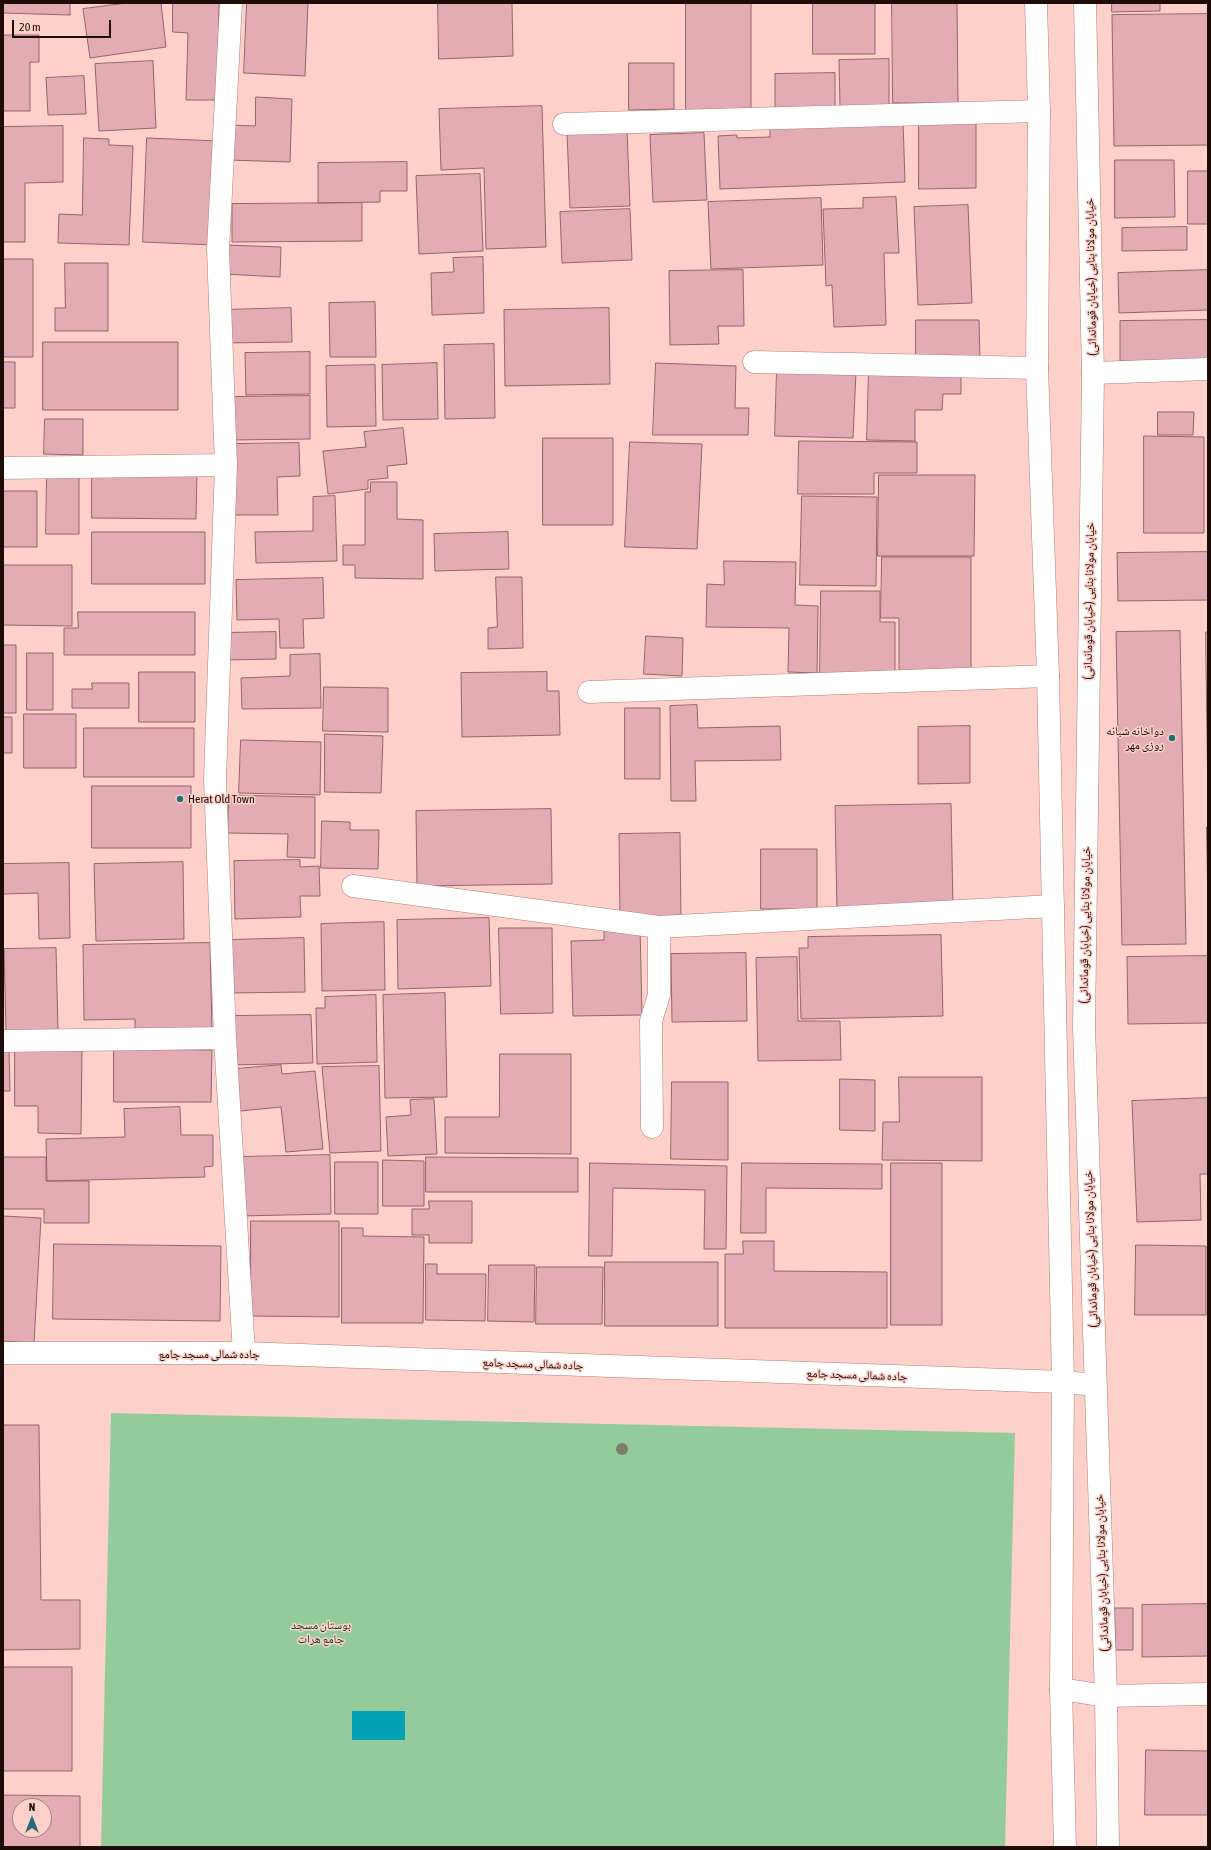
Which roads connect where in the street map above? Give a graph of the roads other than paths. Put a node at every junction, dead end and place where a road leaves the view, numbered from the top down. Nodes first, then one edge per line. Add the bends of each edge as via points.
1 (231, 3) edge
2 (1036, 3) edge
3 (1085, 3) edge
4 (1039, 111) junction
5 (564, 124) dead end
6 (754, 362) dead end
7 (1037, 368) junction
8 (1208, 369) edge
9 (1093, 373) junction
10 (226, 465) junction
11 (3, 468) edge
12 (1048, 676) junction
13 (589, 692) dead end
14 (353, 886) dead end
15 (1053, 906) junction
16 (659, 927) junction
17 (225, 1038) junction
18 (3, 1041) edge
19 (652, 1127) dead end
20 (3, 1353) edge
21 (244, 1354) junction
22 (1063, 1382) junction
23 (1096, 1385) junction
24 (1061, 1689) junction
25 (1208, 1694) edge
26 (1106, 1696) junction
27 (1065, 1847) edge
28 (1108, 1847) edge

1 - 10 street via 218,249
2 - 4 street
3 - 9 street, خیابان مولانا بنایی (خیابان قوماندانی)
4 - 5 street
4 - 7 street
6 - 7 street
7 - 12 street
8 - 9 street
9 - 23 street, خیابان مولانا بنایی (خیابان قوماندانی) via 1084,1026
10 - 11 street
10 - 17 street via 215,779
12 - 13 street
12 - 15 street
14 - 16 street
15 - 16 street
15 - 22 street
16 - 19 street via 659,995 651,1021
17 - 18 street
17 - 21 street
20 - 21 street, جاده شمالی مسجد جامع
21 - 22 street, جاده شمالی مسجد جامع
22 - 23 street, جاده شمالی مسجد جامع
22 - 24 street
23 - 26 street, خیابان مولانا بنایی (خیابان قوماندانی)
24 - 26 street
24 - 27 street
25 - 26 street
26 - 28 street, خیابان مولانا بنایی (خیابان قوماندانی)

